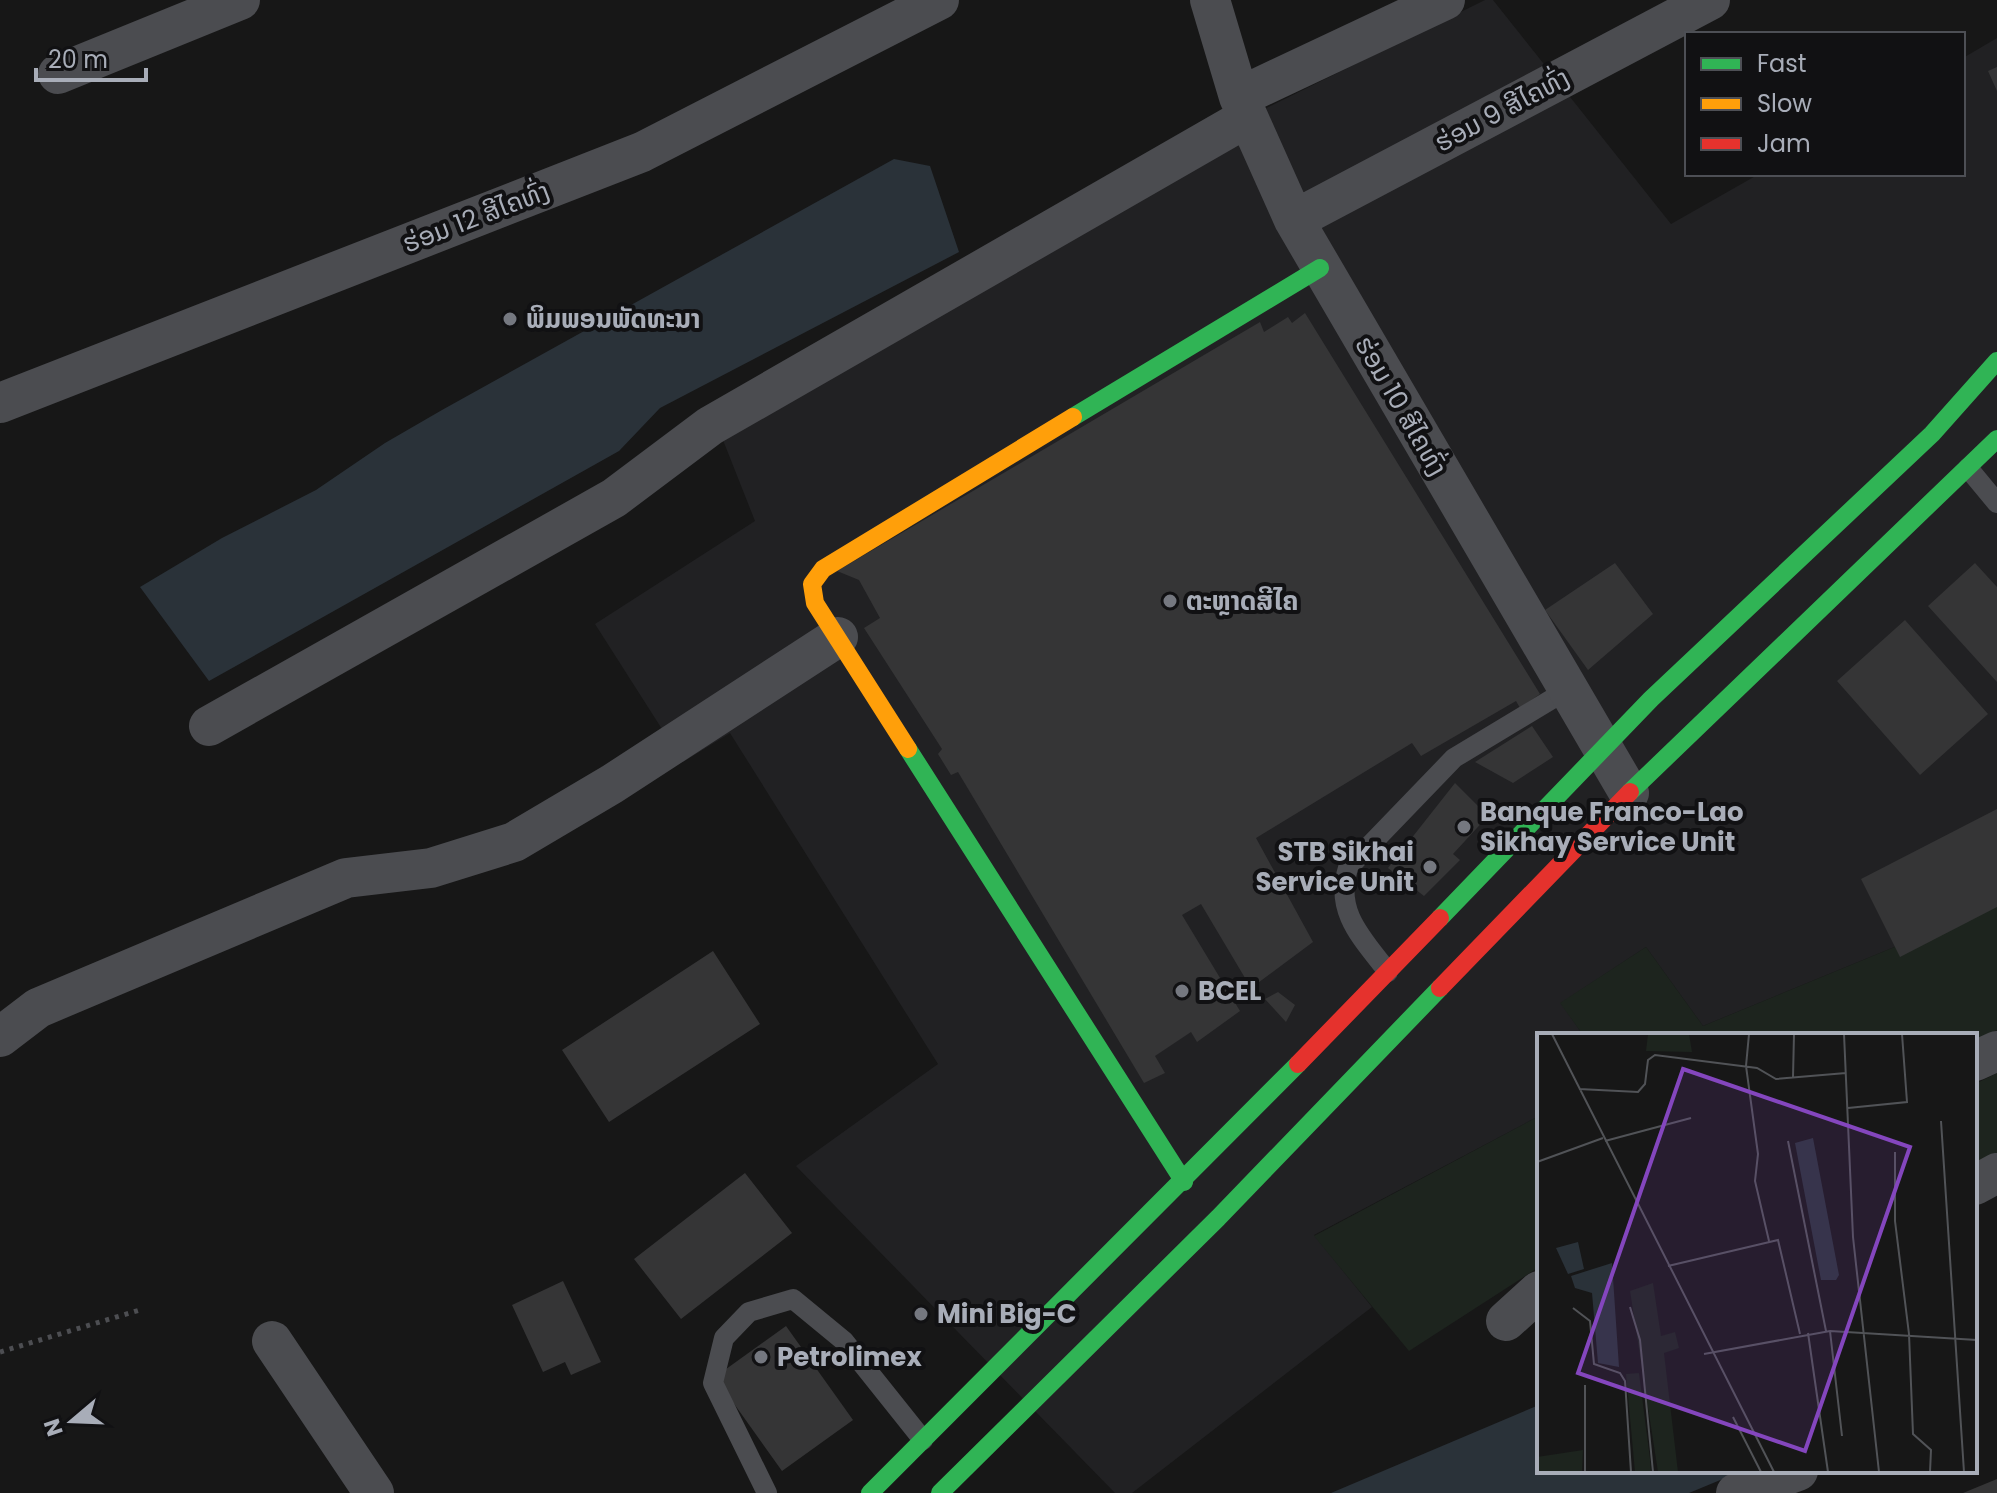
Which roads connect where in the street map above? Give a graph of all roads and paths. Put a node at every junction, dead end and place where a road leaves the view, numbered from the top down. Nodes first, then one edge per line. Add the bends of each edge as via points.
1 (240, 0) edge
2 (939, 0) edge
3 (1210, 0) edge
4 (1445, 0) edge
5 (1710, 0) edge
6 (58, 74) dead end
7 (1244, 107) junction
8 (1294, 220) junction
9 (1320, 268) junction
10 (1997, 361) edge
11 (0, 403) edge
12 (1997, 439) edge
13 (1968, 468) junction
14 (1997, 503) edge
15 (838, 637) junction
16 (1567, 690) junction
17 (209, 726) dead end
18 (1601, 751) junction
19 (1629, 793) junction
20 (1388, 972) junction
21 (0, 1037) edge
22 (1997, 1051) edge
23 (1977, 1060) edge
24 (1997, 1173) edge
25 (1184, 1182) junction
26 (1977, 1184) edge
27 (1537, 1293) edge
28 (143, 1309) dead end
29 (1506, 1321) dead end
30 (272, 1341) dead end
31 (0, 1352) edge
32 (923, 1440) junction
33 (1792, 1473) edge
34 (374, 1493) edge
35 (767, 1493) edge
36 (870, 1493) edge
37 (940, 1493) edge
38 (1736, 1493) edge

1 - 6 street
2 - 11 street, ຮ່ອມ 12 ສີໄຄທົ່ງ via 642,152
3 - 7 street, ຮ່ອມ 10 ສີໄຄທົ່ງ
4 - 7 street
5 - 8 street, ຮ່ອມ 9 ສີໄຄທົ່ງ
7 - 8 street, ຮ່ອມ 10 ສີໄຄທົ່ງ
7 - 17 street via 710,426 614,498
8 - 9 street, ຮ່ອມ 10 ສີໄຄທົ່ງ
9 - 15 main road via 823,569 812,584 815,603
9 - 16 street, ຮ່ອມ 10 ສີໄຄທົ່ງ
10 - 18 main road via 1932,434
12 - 13 main road
13 - 14 lane
13 - 19 main road
15 - 21 street via 514,842 431,868 346,878 38,1008
15 - 25 main road
16 - 18 street, ຮ່ອມ 10 ສີໄຄທົ່ງ
16 - 20 lane via 1454,758 1348,868 1342,888 1353,927
18 - 19 street, ຮ່ອມ 10 ສີໄຄທົ່ງ
18 - 20 main road
19 - 37 main road via 1218,1218
20 - 25 main road
22 - 23 street
24 - 26 street
25 - 32 main road
27 - 29 street
28 - 31 path
30 - 34 street
32 - 35 lane via 844,1341 793,1299 749,1312 724,1338 713,1383
32 - 36 main road
33 - 38 street

